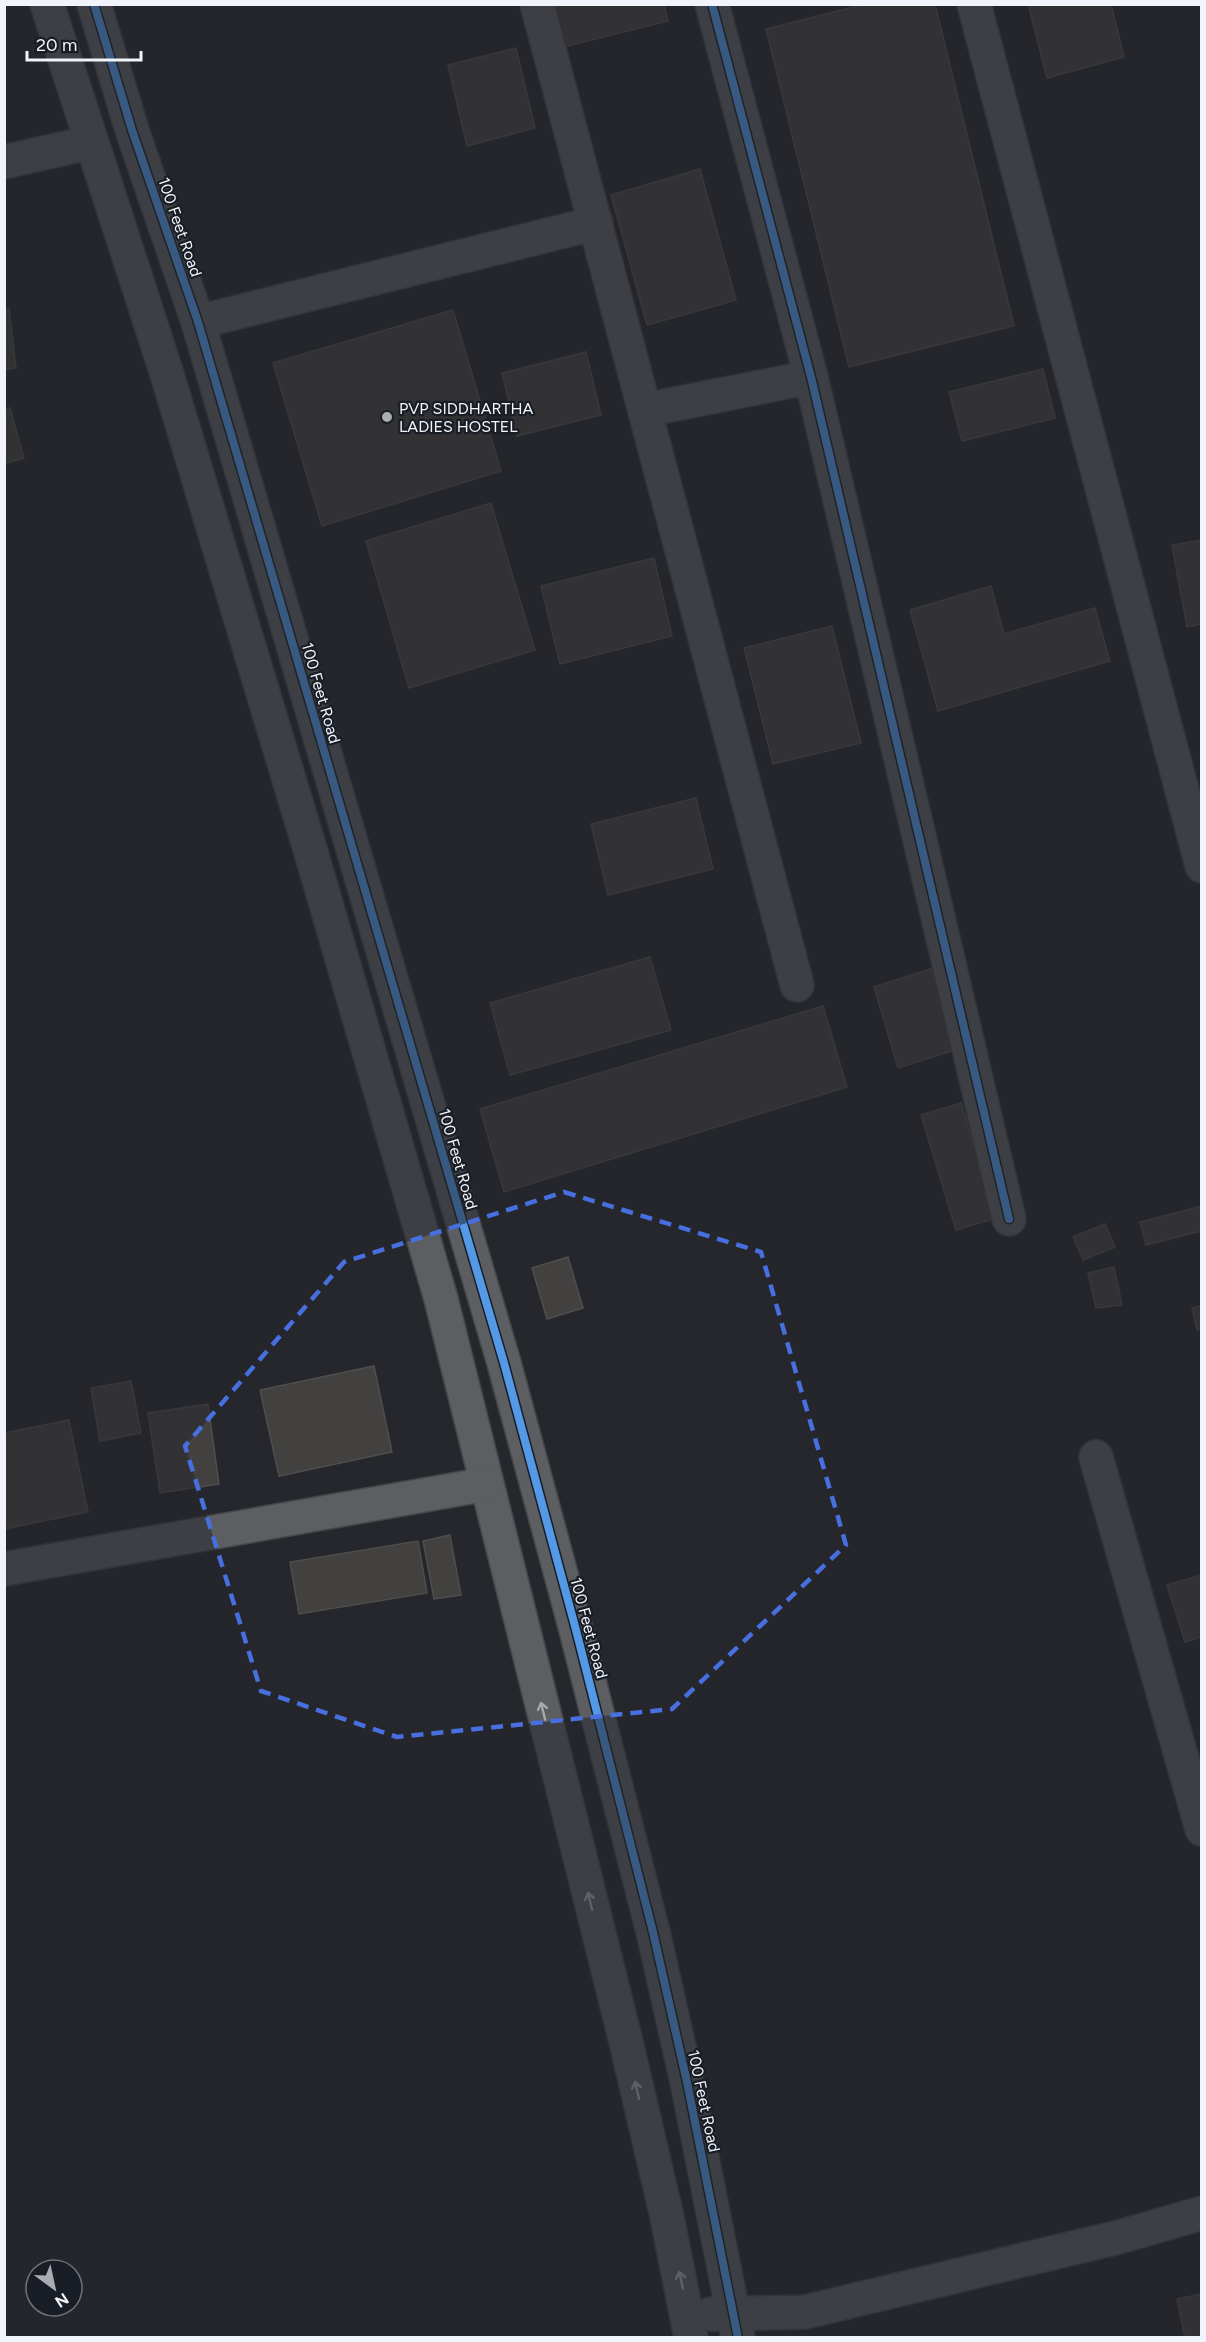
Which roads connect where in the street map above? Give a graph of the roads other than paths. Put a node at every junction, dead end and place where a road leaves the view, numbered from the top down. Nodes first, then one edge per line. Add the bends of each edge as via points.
1 (47, 4) edge
2 (94, 4) edge
3 (537, 4) edge
4 (712, 4) edge
5 (974, 4) edge
6 (92, 142) junction
7 (4, 162) edge
8 (596, 223) junction
9 (198, 322) junction
10 (811, 377) junction
11 (645, 410) junction
12 (1202, 866) edge
13 (797, 985) dead end
14 (1010, 1219) dead end
15 (1096, 1457) dead end
16 (487, 1484) junction
17 (4, 1569) edge
18 (1200, 1819) edge
19 (1202, 2213) edge
20 (690, 2326) edge
21 (736, 2326) edge

1 - 6 street
2 - 9 street, 100 Feet Road via 132,130
3 - 8 street
4 - 10 street
5 - 12 street
6 - 7 street
6 - 16 street via 166,371 310,849 441,1299
8 - 9 street
8 - 11 street
9 - 21 street, 100 Feet Road via 497,1340 576,1630 653,1932
10 - 11 street
10 - 14 street
11 - 13 street
15 - 18 street
16 - 17 street
20 -> 16 street via 626,2042
19 - 21 street via 1119,2237
20 - 21 street

